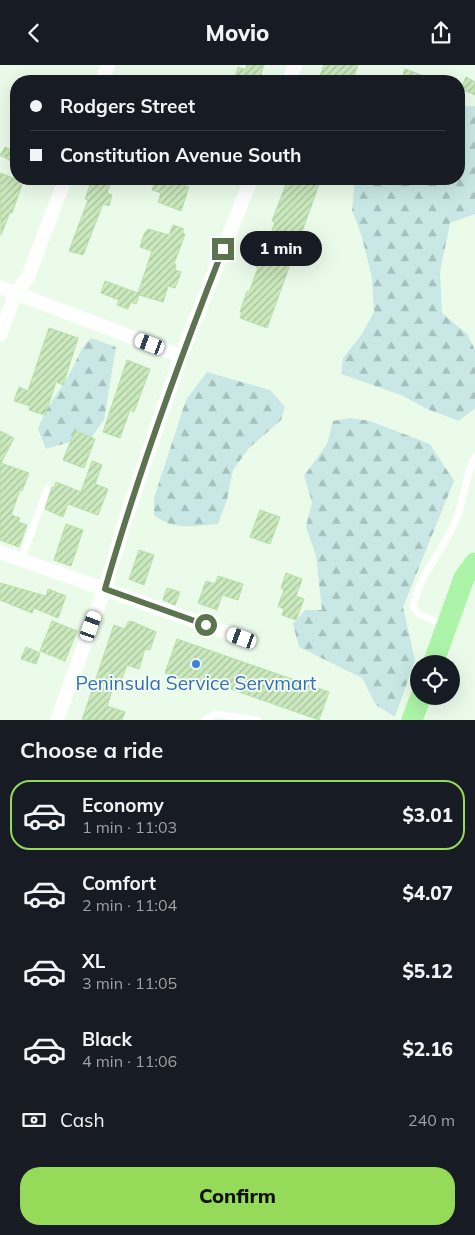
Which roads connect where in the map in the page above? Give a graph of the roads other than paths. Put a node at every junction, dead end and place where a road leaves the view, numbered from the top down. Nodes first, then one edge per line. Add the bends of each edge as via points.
1 (63, 185) edge
2 (249, 185) edge
3 (0, 287) edge
4 (16, 293) junction
5 (0, 335) edge
6 (181, 355) junction
7 (475, 457) edge
8 (47, 489) dead end
9 (0, 552) edge
10 (21, 560) junction
11 (475, 563) edge
12 (105, 589) junction
13 (447, 626) junction
14 (242, 638) dead end
15 (436, 655) edge
16 (418, 705) edge
17 (57, 720) edge
18 (206, 720) edge
19 (258, 720) edge
20 (412, 720) edge

1 - 4 street via 28,277
2 - 6 street
3 - 4 street
4 - 5 street
4 - 6 street
6 - 12 street
7 - 13 lane via 455,521 425,572 413,607 419,614
8 - 10 lane
9 - 10 street
10 - 12 street
11 - 13 main road via 464,578
12 - 14 street
12 - 17 street
13 - 15 main road
16 - 20 main road
18 - 19 lane via 215,714

